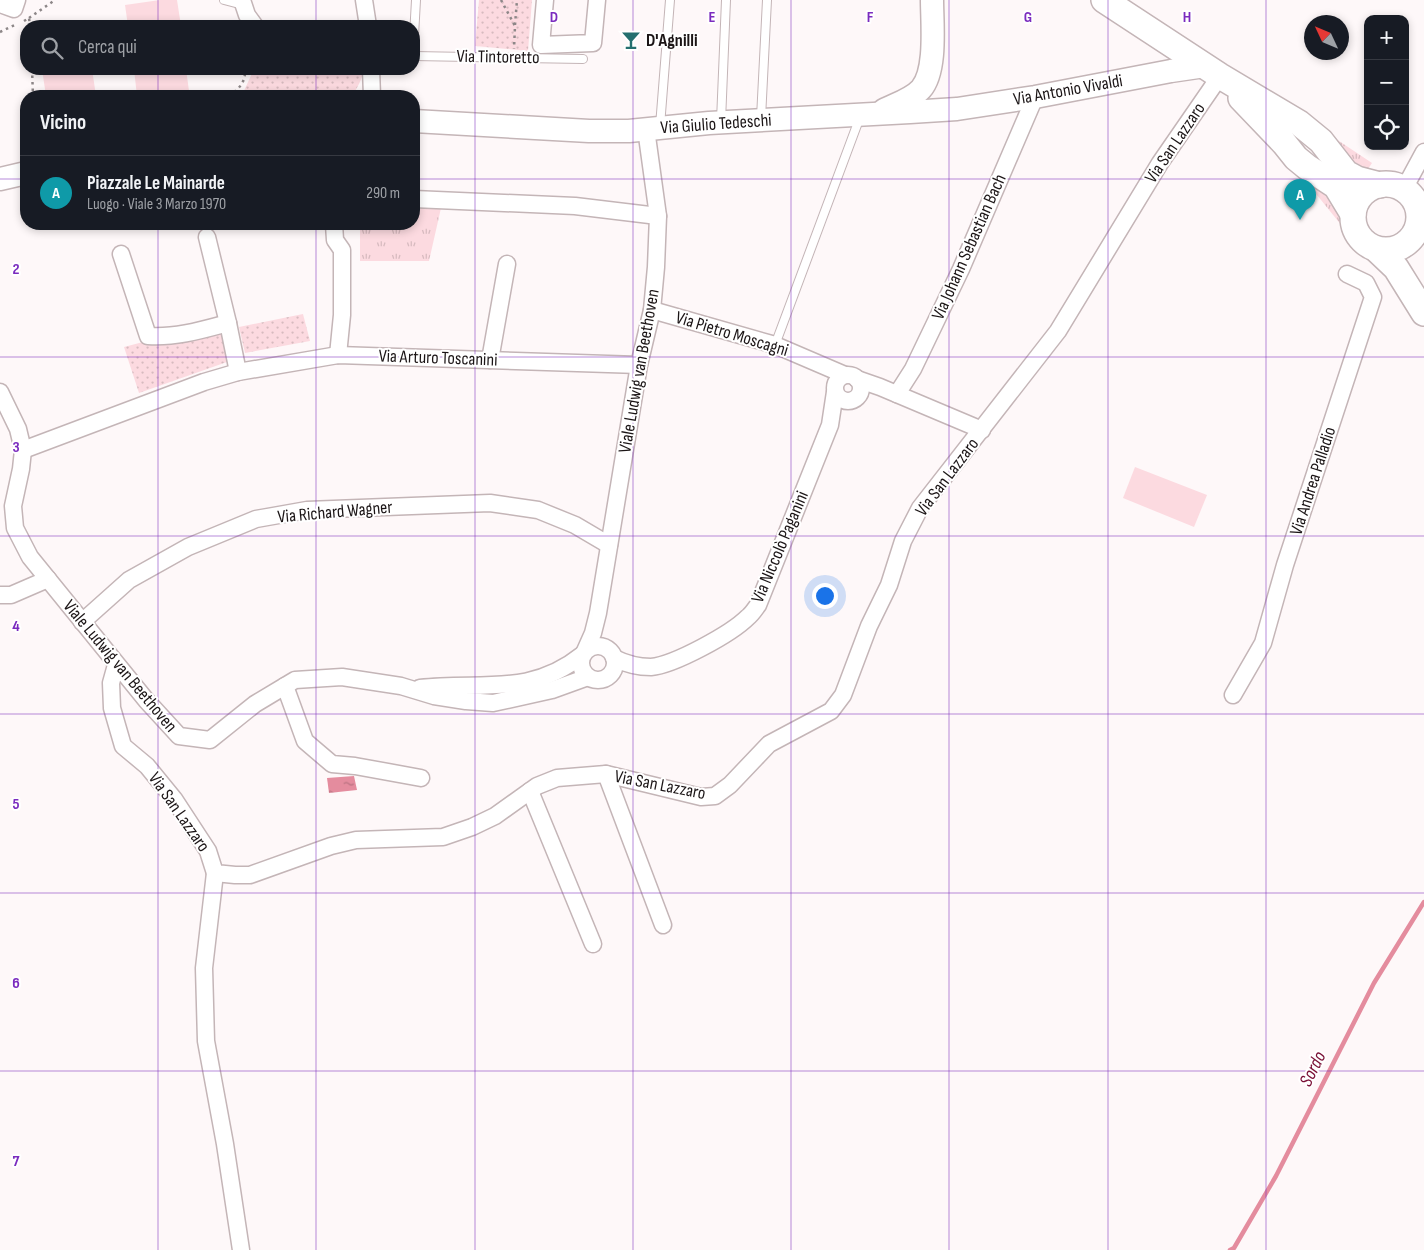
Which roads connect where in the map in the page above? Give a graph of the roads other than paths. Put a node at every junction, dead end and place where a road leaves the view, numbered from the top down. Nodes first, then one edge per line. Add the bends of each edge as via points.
1 (17, 0) edge
2 (224, 0) edge
3 (364, 0) edge
4 (416, 0) edge
5 (545, 0) edge
6 (597, 0) edge
7 (670, 0) edge
8 (726, 0) edge
9 (767, 0) edge
10 (932, 0) edge
11 (1104, 0) edge
12 (243, 2) edge
13 (0, 4) edge
14 (251, 20) edge
15 (367, 20) edge
16 (415, 20) edge
17 (420, 56) edge
18 (583, 59) dead end
19 (1212, 71) junction
20 (371, 75) edge
21 (922, 88) junction
22 (372, 90) edge
23 (1035, 97) junction
24 (932, 109) junction
25 (870, 114) junction
26 (760, 120) junction
27 (420, 121) edge
28 (721, 123) junction
29 (653, 129) junction
30 (1424, 152) edge
31 (20, 174) edge
32 (0, 179) edge
33 (1406, 198) edge
34 (420, 199) edge
35 (1354, 214) junction
36 (658, 216) junction
37 (334, 230) edge
38 (207, 237) dead end
39 (1376, 249) junction
40 (121, 254) dead end
41 (507, 264) dead end
42 (1347, 274) dead end
43 (652, 310) junction
44 (1424, 313) edge
45 (228, 323) junction
46 (775, 345) junction
47 (338, 355) junction
48 (490, 360) junction
49 (639, 365) junction
50 (238, 372) junction
51 (846, 386) junction
52 (0, 392) edge
53 (897, 394) junction
54 (982, 430) junction
55 (23, 450) junction
56 (609, 545) junction
57 (48, 579) junction
58 (0, 595) edge
59 (598, 613) junction
60 (82, 622) junction
61 (584, 653) junction
62 (612, 654) junction
63 (116, 665) junction
64 (588, 677) junction
65 (286, 686) junction
66 (413, 689) junction
67 (1233, 695) dead end
68 (606, 774) junction
69 (421, 778) dead end
70 (530, 791) junction
71 (216, 873) junction
72 (663, 925) dead end
73 (594, 944) dead end
74 (241, 1250) edge

1 - 13 street via 14,9
2 - 12 lane
3 - 15 street
4 - 16 lane
5 - 6 street via 541,46 592,43
7 - 29 lane
8 - 28 lane
9 - 26 lane
10 - 21 street via 932,64
11 - 19 main road
12 - 14 street
17 - 18 lane, Via Tintoretto
19 - 23 street, Via Antonio Vivaldi via 1171,71
19 - 33 main road via 1305,127 1321,141 1346,173
19 - 35 main road via 1296,158 1336,186
19 - 54 street, Via San Lazzaro via 1160,163 1053,329
20 - 22 street
21 - 24 street via 922,98
21 - 25 street, Via Giulio Tedeschi via 909,98
23 - 24 street, Via Antonio Vivaldi via 956,109
23 - 53 street, Via Johann Sebastian Bach via 961,269 913,369
24 - 25 street, Via Antonio Vivaldi
25 - 26 street, Via Giulio Tedeschi
25 - 46 lane
26 - 28 street, Via Giulio Tedeschi
27 - 29 street, Via Giulio Tedeschi via 589,130
28 - 29 street, Via Giulio Tedeschi
29 - 36 street, Viale Ludwig van Beethoven
30 - 33 street
31 - 32 street
33 - 35 main road via 1370,189 1356,204
33 - 39 main road via 1419,216 1413,236 1406,244 1391,250
34 - 36 street via 575,206
35 - 39 main road via 1358,235
36 - 43 street, Viale Ludwig van Beethoven
37 - 47 street via 335,240 342,250
38 - 45 street
39 - 44 main road via 1396,268
40 - 45 street via 148,336 163,337
41 - 48 street
42 - 67 street, Via Andrea Palladio via 1366,283 1373,297 1285,565 1264,643
43 - 46 street, Via Pietro Moscagni
43 - 49 street, Viale Ludwig van Beethoven
45 - 50 street
46 - 51 street, Via Pietro Moscagni via 812,360
47 - 48 street, Via Arturo Toscanini
47 - 50 street, Via Arturo Toscanini
48 - 49 street, Via Arturo Toscanini
49 - 56 street, Viale Ludwig van Beethoven
50 - 55 street, Via Arturo Toscanini
51 - 53 street
51 - 62 street, Via Niccolò Paganini via 753,612 737,626 675,661 653,667 637,666 625,664
52 - 55 street, Viale Ludwig van Beethoven via 18,429
53 - 54 street
54 - 68 street, Via San Lazzaro via 920,508 903,541 889,585 869,626 850,678 831,711 769,744 715,796 700,797
55 - 57 street, Viale Ludwig van Beethoven via 13,506 15,528 30,557
56 - 59 street, Viale Ludwig van Beethoven
56 - 60 street, Via Richard Wagner via 575,525 538,510 490,503 307,510 256,519 188,547 129,580
57 - 58 street via 11,595
57 - 60 street, Viale Ludwig van Beethoven
59 - 61 street, Viale Ludwig van Beethoven
59 - 62 street, Viale Ludwig van Beethoven
60 - 63 street, Viale Ludwig van Beethoven
61 - 62 street via 600,646
61 - 64 street via 581,665
61 - 66 street, Viale Ludwig van Beethoven via 561,669 534,681
62 - 64 street via 613,670 610,674 600,680
63 - 65 street, Viale Ludwig van Beethoven via 179,736 210,740 255,704
63 - 71 street, Via San Lazzaro via 111,683 112,708 123,746 147,766 174,799 208,851
64 - 66 street, Viale Ludwig van Beethoven via 552,690 493,703 434,696
65 - 66 street, Viale Ludwig van Beethoven via 295,680 342,677
65 - 69 street via 305,741 332,764
68 - 70 street, Via San Lazzaro via 556,778
68 - 72 street
70 - 71 street, Via San Lazzaro via 495,816 442,837 356,840 250,875
70 - 73 street
71 - 74 street via 204,968 206,1041

